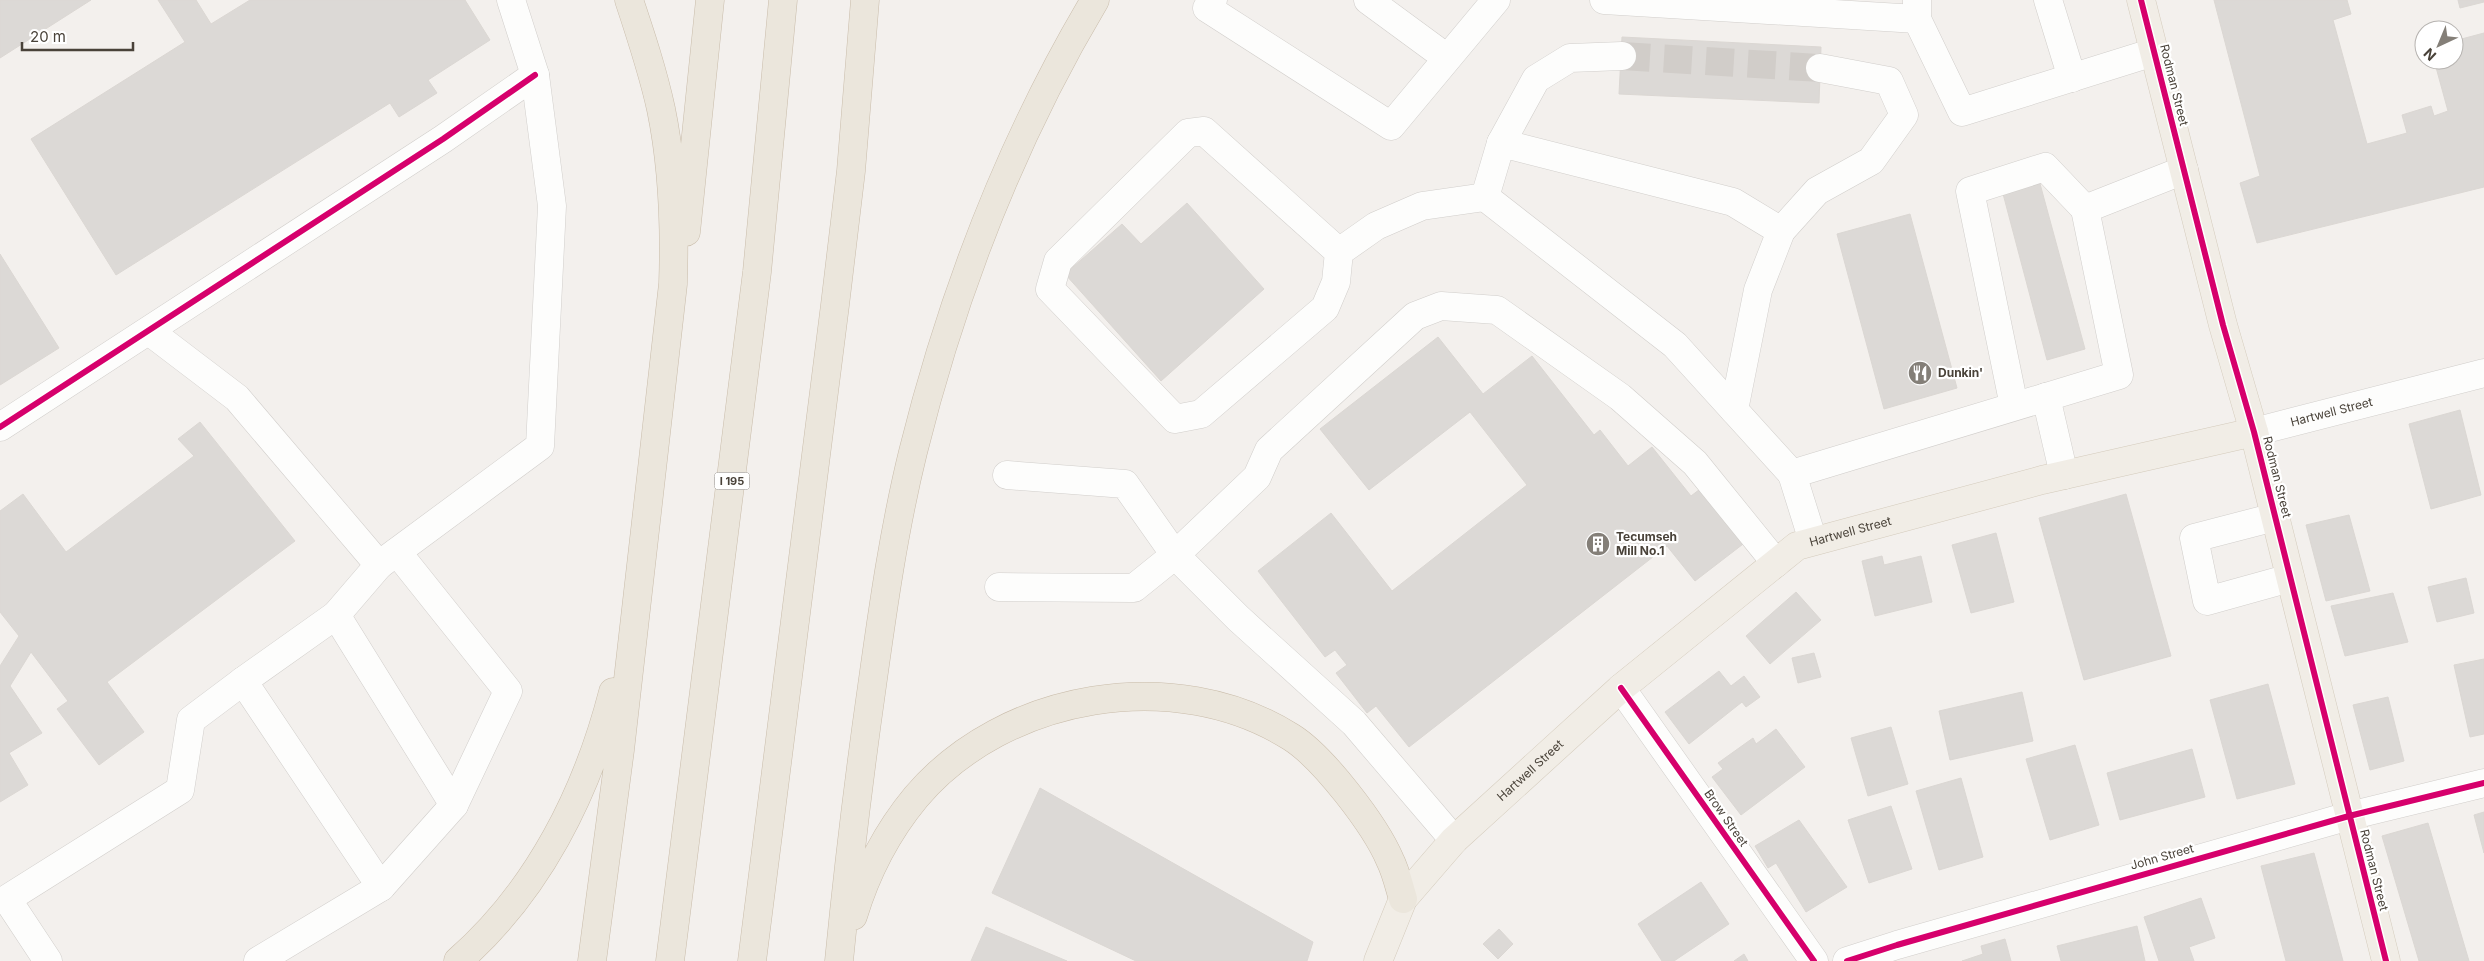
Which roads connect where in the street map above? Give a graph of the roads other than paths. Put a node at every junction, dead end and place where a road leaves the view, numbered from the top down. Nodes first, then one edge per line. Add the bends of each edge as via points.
1 (511, 0) edge
2 (629, 0) edge
3 (710, 0) edge
4 (783, 0) edge
5 (865, 0) edge
6 (1095, 0) edge
7 (1213, 0) edge
8 (1368, 0) edge
9 (1496, 0) edge
10 (1604, 0) edge
11 (2048, 0) edge
12 (2141, 0) edge
13 (1917, 10) edge
14 (2154, 52) junction
15 (1622, 56) tunnel mouth
16 (1447, 58) junction
17 (1820, 68) tunnel mouth
18 (535, 75) junction
19 (2072, 78) junction
20 (1501, 143) junction
21 (2184, 170) junction
22 (1485, 197) junction
23 (2085, 209) junction
24 (1781, 231) junction
25 (1340, 252) junction
26 (149, 331) junction
27 (667, 345) junction
28 (2484, 373) edge
29 (2046, 397) junction
30 (2014, 406) junction
31 (1734, 410) junction
32 (0, 428) edge
33 (2254, 432) junction
34 (1792, 474) junction
35 (1008, 475) dead end
36 (2064, 475) junction
37 (2275, 516) junction
38 (1813, 541) junction
39 (1176, 555) junction
40 (388, 558) junction
41 (1776, 563) junction
42 (2290, 578) junction
43 (999, 587) dead end
44 (635, 600) junction
45 (336, 615) junction
46 (243, 680) junction
47 (1620, 688) junction
48 (2484, 783) edge
49 (454, 805) junction
50 (2349, 816) junction
51 (1454, 840) junction
52 (381, 887) junction
53 (1403, 899) junction
54 (48, 961) edge
55 (258, 961) edge
56 (458, 961) edge
57 (592, 961) edge
58 (670, 961) edge
59 (752, 961) edge
60 (840, 961) edge
61 (1378, 961) edge
62 (1814, 961) edge
63 (1847, 961) edge
64 (2386, 961) edge

1 - 18 street
2 - 27 highway via 661,109 670,171 674,248
3 - 27 highway via 691,194
4 - 58 highway, I 195 via 758,272
5 - 59 highway via 852,161
6 - 60 highway via 1049,85 997,197 950,323 922,415 898,518 887,584 850,847
7 - 16 street via 1207,8 1391,126
8 - 16 street
9 - 16 street
10 - 13 street
11 - 19 street
12 - 14 main road, Rodman Street
13 - 19 street via 1962,112
14 - 19 street
14 - 21 main road, Rodman Street
15 - 20 street via 1570,58 1536,80
17 - 24 street via 1889,81 1904,115 1871,161 1817,191
18 - 26 street
18 - 40 street via 552,206 540,446
20 - 22 street
20 - 24 street via 1733,202
21 - 23 street
21 - 33 main road, Rodman Street
22 - 25 street via 1422,206 1376,226
22 - 31 street via 1675,345
23 - 29 street via 2118,375
23 - 30 street via 2045,168 1970,191
24 - 31 street via 1758,290
25 - 25 street via 1204,131 1188,133 1058,261 1050,289 1175,419 1201,414 1325,308 1336,282
26 - 32 street
26 - 40 street via 238,398
27 - 44 highway
28 - 33 street, Hartwell Street
29 - 30 street
29 - 36 street
30 - 34 street
31 - 34 street
33 - 36 main road, Hartwell Street
33 - 37 main road, Rodman Street
34 - 38 street
35 - 39 street via 1125,484
36 - 38 main road, Hartwell Street
37 - 42 main road, Rodman Street
37 - 42 street via 2194,538 2206,601
38 - 41 main road, Hartwell Street via 1797,546
39 - 41 street via 1257,477 1269,450 1415,316 1441,306 1497,310 1620,397 1695,463
39 - 43 street via 1134,588
39 - 51 street via 1238,618 1354,722
40 - 45 street
40 - 49 street via 508,691
41 - 47 main road, Hartwell Street
42 - 50 main road, Rodman Street
44 - 56 highway via 600,736 573,808 517,897
44 - 57 highway via 620,750
45 - 46 street
45 - 49 street
46 - 52 street
46 - 54 street via 191,720 180,790 6,899
47 - 51 main road, Hartwell Street
47 - 62 street, Brow Street
48 - 50 street, John Street
49 - 52 street
50 - 63 street, John Street
50 - 64 main road, Rodman Street
51 - 53 main road, Hartwell Street
52 - 55 street
53 - 60 highway via 1390,859 1370,825 1318,761 1293,738 1230,710 1194,701 1129,697 1098,700 1043,713 996,734 955,761 917,796 877,856 856,906
53 - 61 main road, Hartwell Street

